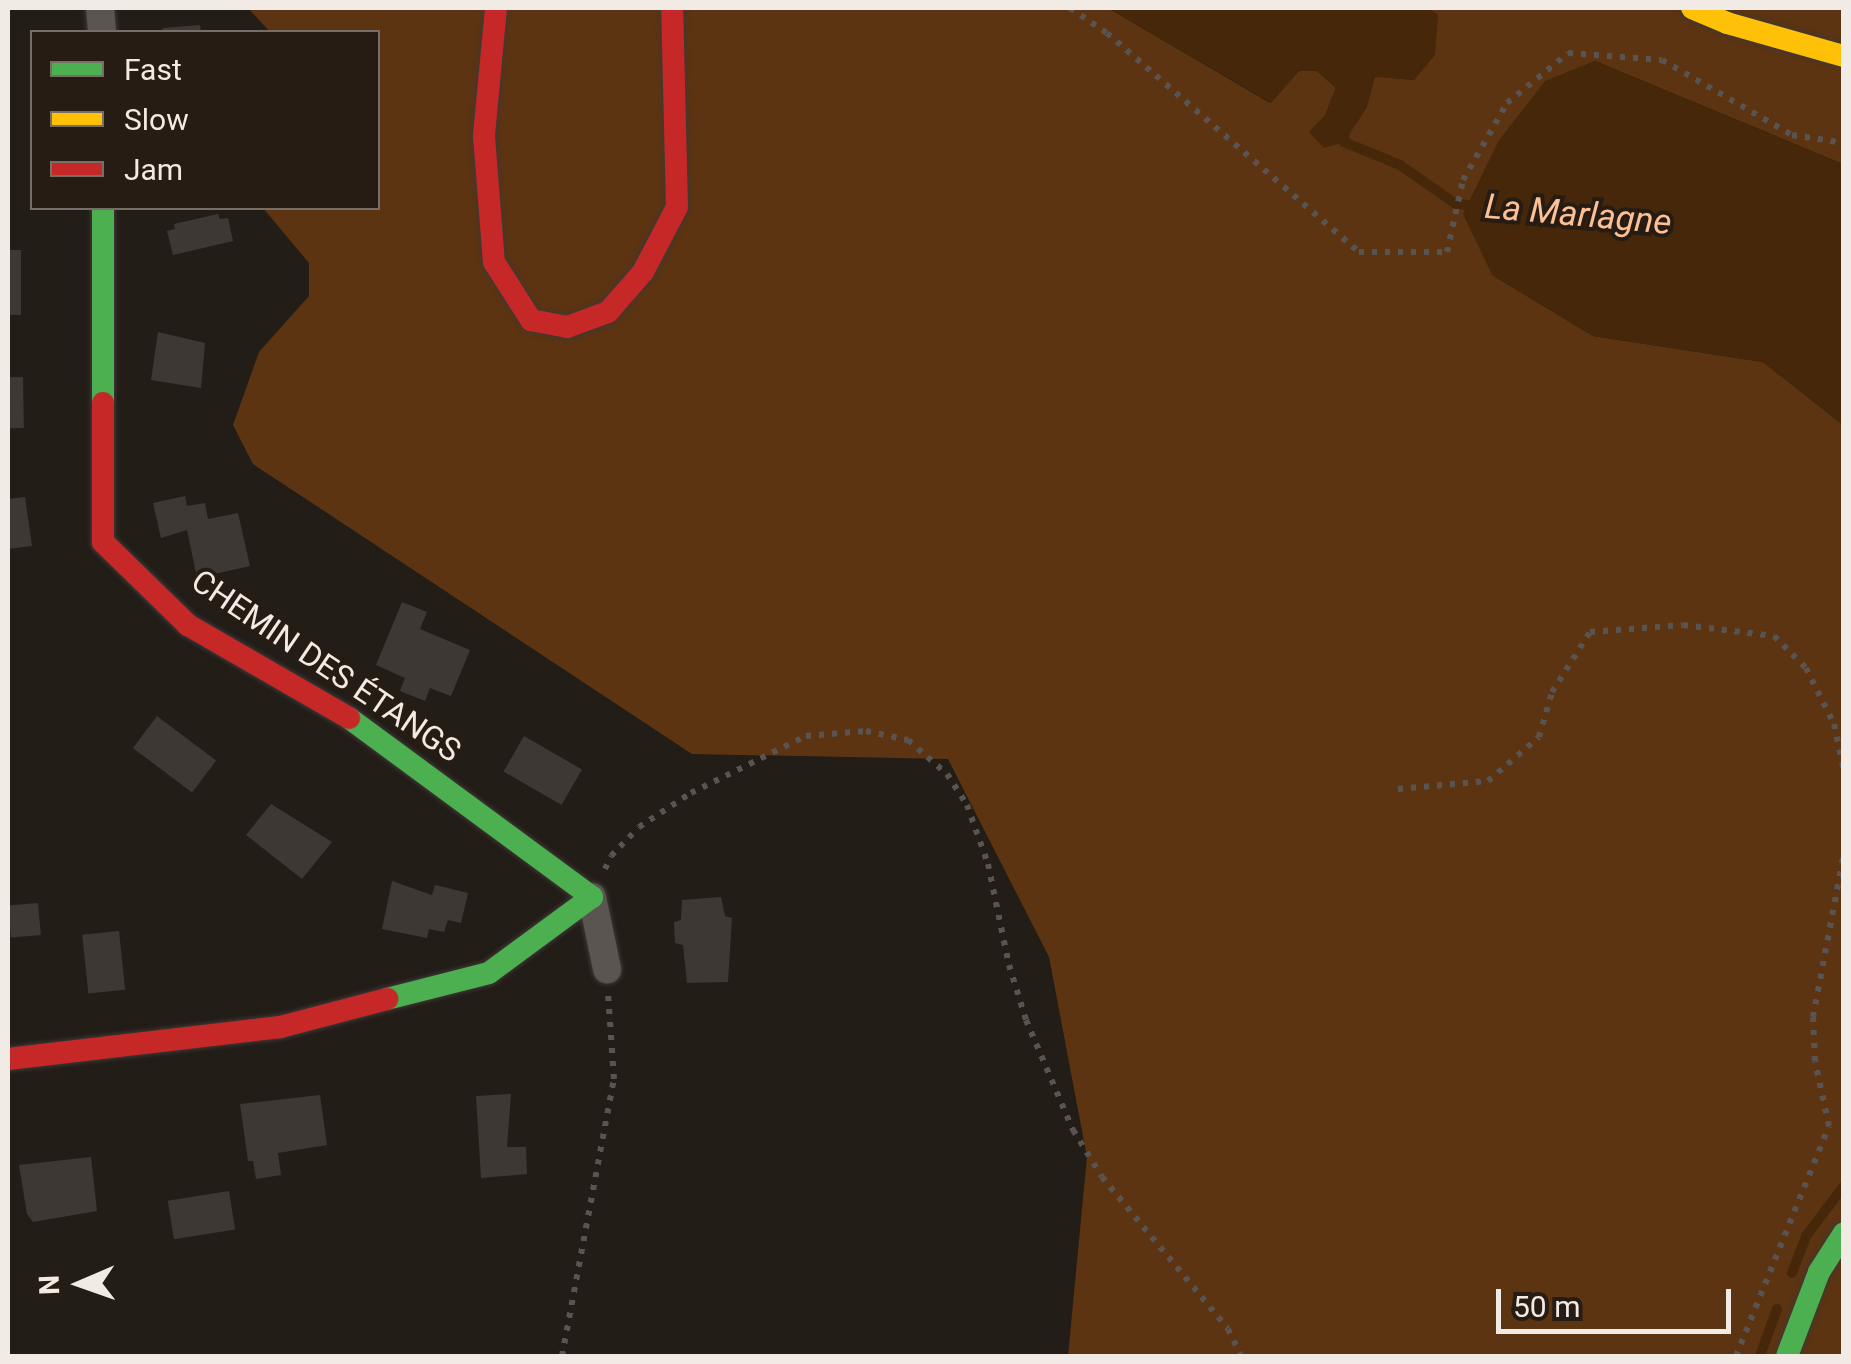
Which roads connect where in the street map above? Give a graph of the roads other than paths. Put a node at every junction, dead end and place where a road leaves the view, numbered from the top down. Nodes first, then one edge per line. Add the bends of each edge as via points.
1 (496, 8) edge
2 (672, 8) edge
3 (1692, 8) edge
4 (1844, 56) edge
5 (103, 210) edge
6 (592, 898) junction
7 (607, 968) road end
8 (8, 1058) edge
9 (1844, 1233) edge
10 (1787, 1356) edge

1 - 2 street via 484,136 494,262 531,320 566,327 608,312 643,272 677,207
3 - 4 street
5 - 6 street, CHEMIN DES ÉTANGS via 103,542 188,625 370,730
6 - 7 street
6 - 8 street via 490,973 280,1027
9 - 10 street via 1819,1272

